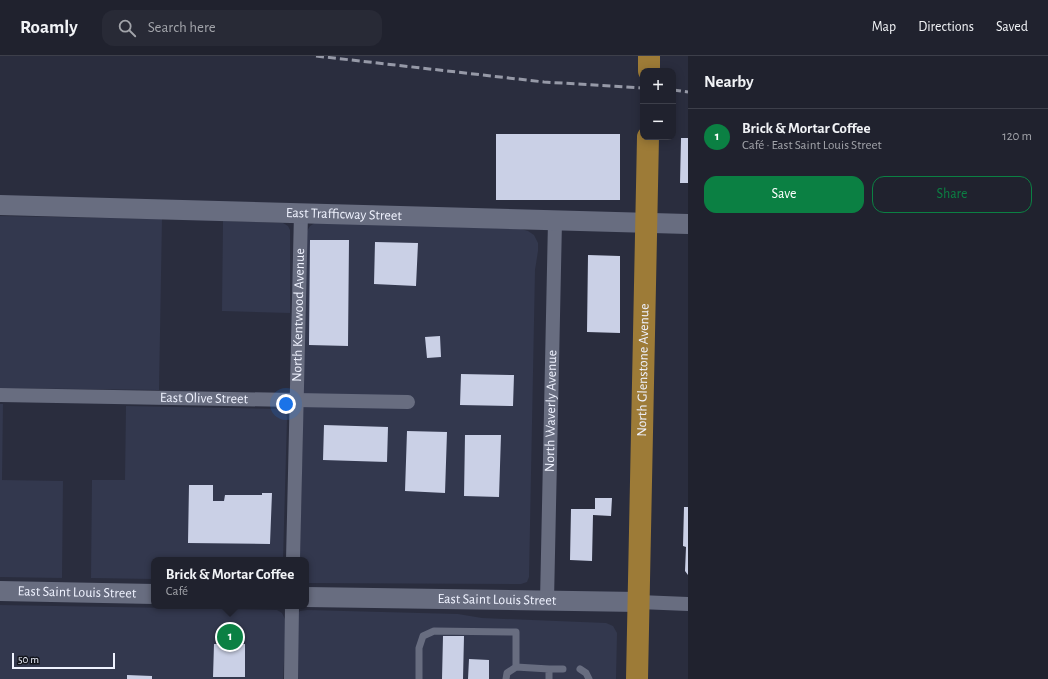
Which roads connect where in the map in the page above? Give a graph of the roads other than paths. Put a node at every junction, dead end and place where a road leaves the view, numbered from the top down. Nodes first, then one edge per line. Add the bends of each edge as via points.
1 (649, 56) edge
2 (649, 68) edge
3 (648, 140) edge
4 (0, 205) edge
5 (301, 213) junction
6 (554, 221) junction
7 (688, 224) edge
8 (0, 395) edge
9 (296, 400) junction
10 (408, 402) dead end
11 (293, 557) edge
12 (0, 591) edge
13 (151, 594) edge
14 (309, 597) edge
15 (547, 601) junction
16 (639, 602) junction
17 (688, 604) edge
18 (292, 609) edge
19 (516, 667) junction
20 (549, 669) junction
21 (563, 669) dead end
22 (580, 669) dead end
23 (291, 679) edge
24 (418, 679) edge
25 (506, 679) edge
26 (549, 679) edge
27 (589, 679) edge
28 (637, 679) edge

1 - 2 main road
3 - 16 main road, North Glenstone Avenue
4 - 5 main road, East Trafficway Street
5 - 6 main road, East Trafficway Street
5 - 9 street, North Kentwood Avenue
6 - 7 main road, East Trafficway Street
6 - 15 street, North Waverly Avenue
8 - 9 street, East Olive Street
9 - 10 street, East Olive Street
9 - 11 street, North Kentwood Avenue
12 - 13 main road, East Saint Louis Street
14 - 15 main road, East Saint Louis Street
15 - 16 main road, East Saint Louis Street
16 - 17 street, East Saint Louis Street
16 - 28 main road, North Glenstone Avenue
18 - 23 street
19 - 20 lane
19 - 24 lane via 516,632 434,631 423,636 419,648
19 - 25 lane via 507,673
20 - 21 lane
20 - 26 lane
22 - 27 lane

